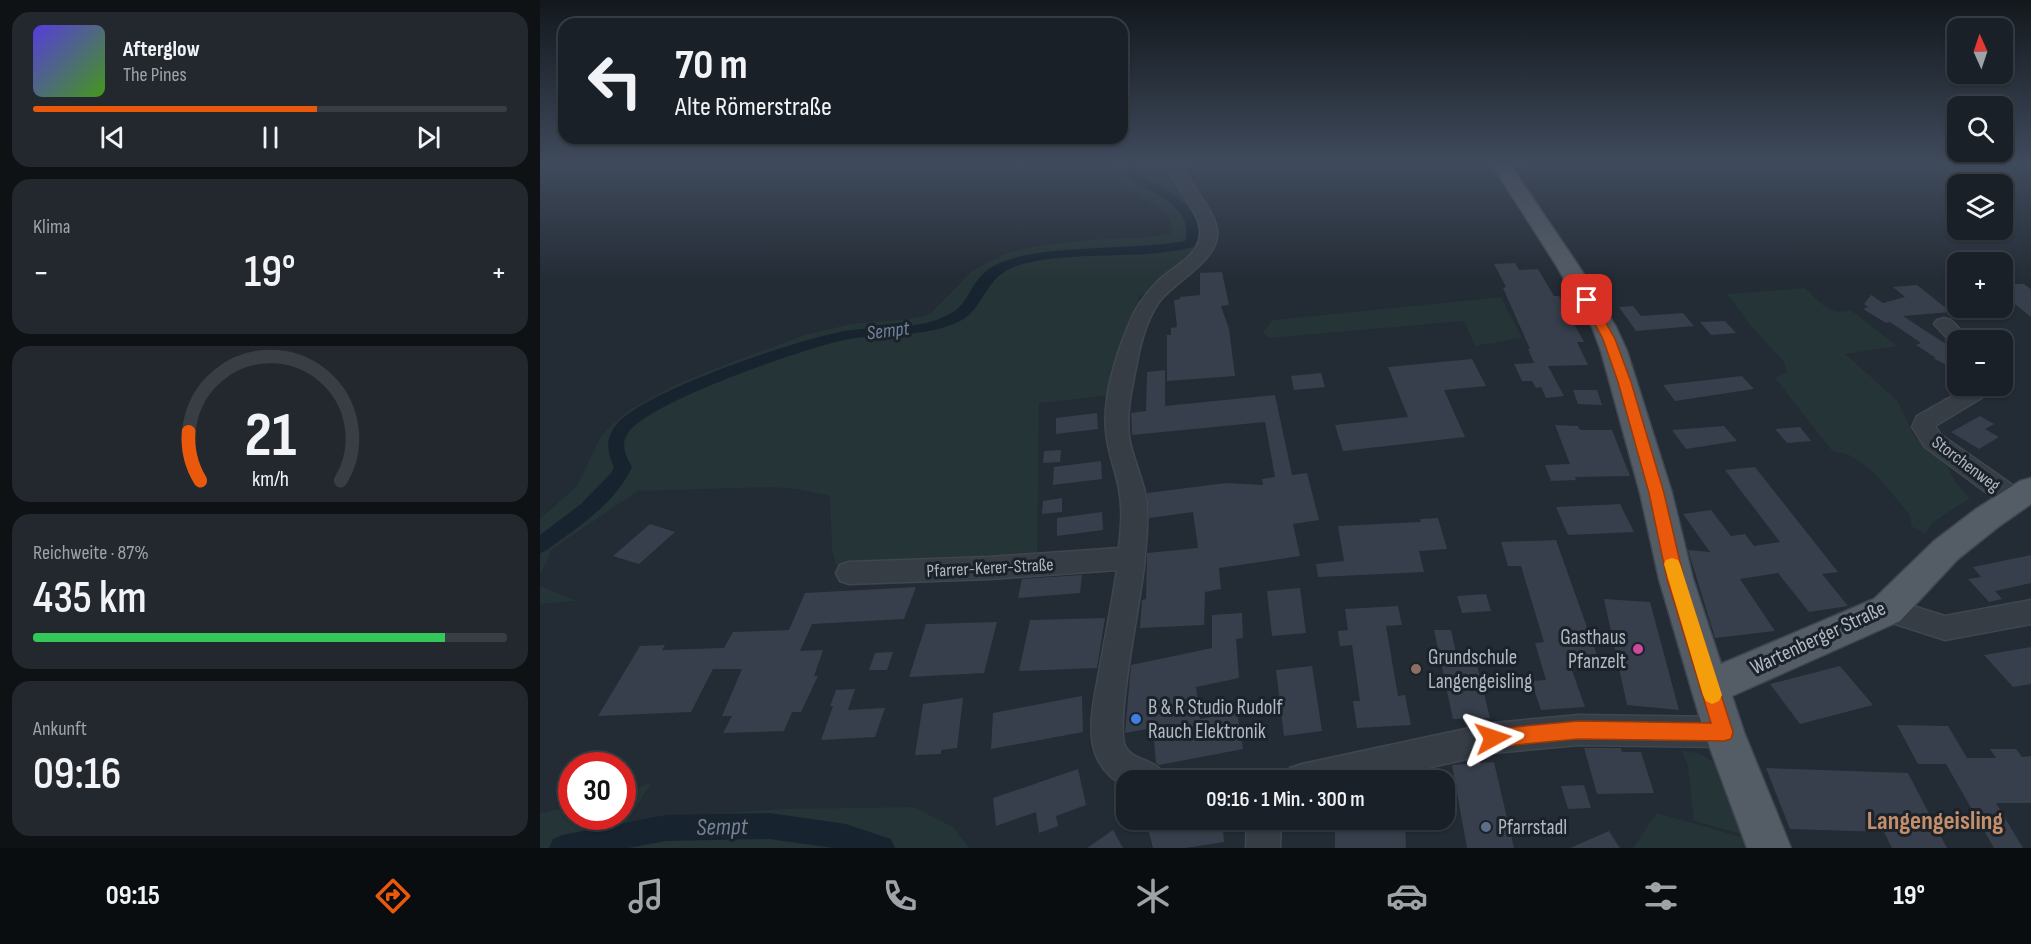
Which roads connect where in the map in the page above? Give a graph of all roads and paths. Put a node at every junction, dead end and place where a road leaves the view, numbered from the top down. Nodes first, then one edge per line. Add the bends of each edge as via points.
1 (1194, 203) edge
2 (1526, 203) edge
3 (1944, 324) dead end
4 (1950, 330) edge
5 (1968, 396) edge
6 (2023, 495) edge
7 (1131, 558) junction
8 (849, 573) dead end
9 (1887, 610) junction
10 (2031, 612) edge
11 (1709, 684) junction
12 (1724, 732) junction
13 (1128, 770) edge
14 (1347, 770) edge
15 (1264, 830) edge
16 (1263, 848) edge
17 (1768, 848) edge

1 - 7 street via 1210,225 1205,248 1163,286 1144,311 1117,412 1117,432 1133,494
2 - 11 main road via 1604,327 1614,351
3 - 4 street
5 - 6 street, Storchenweg via 1925,421 1923,427 1933,441
6 - 9 main road, Wartenberger Straße via 1946,550
7 - 8 street, Pfarrer-Kerer-Straße
7 - 13 street via 1110,701 1109,745 1113,758
9 - 10 street via 1945,628
9 - 11 main road, Wartenberger Straße via 1725,681
11 - 12 main road
12 - 14 street via 1578,730 1493,738
12 - 17 main road
15 - 16 street

